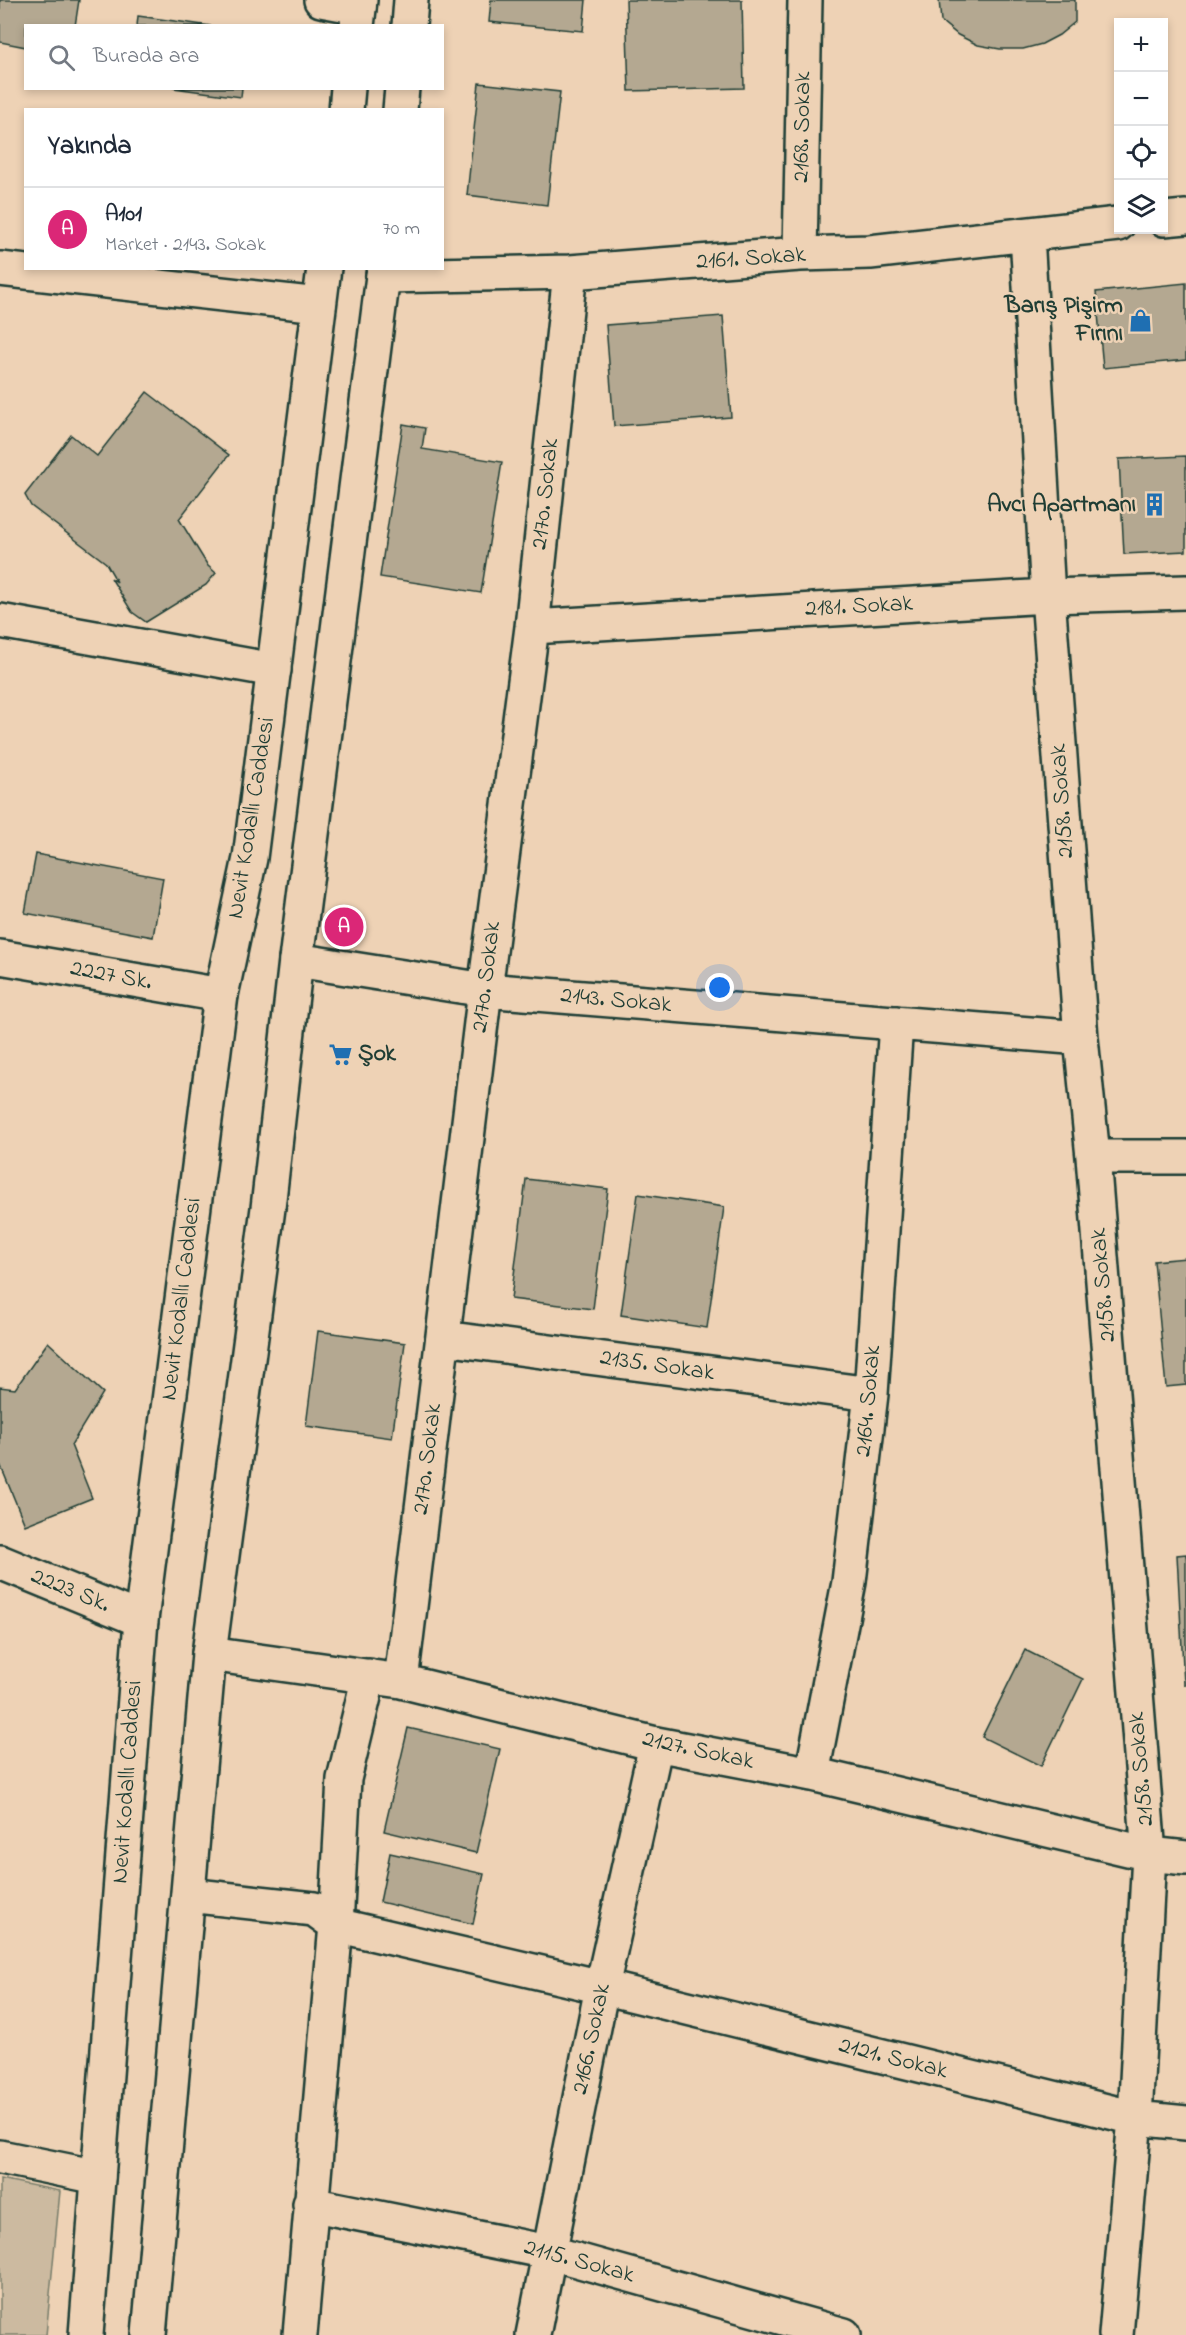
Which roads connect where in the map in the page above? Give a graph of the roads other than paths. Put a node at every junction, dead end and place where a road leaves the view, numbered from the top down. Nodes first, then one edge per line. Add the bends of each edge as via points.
1 (321, 0) edge
2 (411, 0) edge
3 (806, 0) edge
4 (359, 11) edge
5 (409, 24) edge
6 (348, 90) edge
7 (402, 90) edge
8 (346, 108) edge
9 (400, 108) edge
10 (1186, 217) edge
11 (1168, 219) edge
12 (1114, 225) edge
13 (1027, 235) junction
14 (801, 254) junction
15 (0, 270) edge
16 (324, 270) edge
17 (383, 272) edge
18 (570, 272) junction
19 (320, 305) junction
20 (1186, 592) edge
21 (1047, 596) junction
22 (0, 621) edge
23 (532, 627) junction
24 (274, 670) junction
25 (0, 957) edge
26 (296, 960) junction
27 (485, 990) junction
28 (222, 995) junction
29 (896, 1023) junction
30 (1081, 1038) junction
31 (1093, 1157) junction
32 (1186, 1157) edge
33 (443, 1338) junction
34 (871, 1394) junction
35 (0, 1562) edge
36 (141, 1620) junction
37 (209, 1654) junction
38 (369, 1676) junction
39 (401, 1681) junction
40 (656, 1744) junction
41 (812, 1774) junction
42 (1149, 1854) junction
43 (1186, 1858) edge
44 (188, 1895) junction
45 (336, 1925) junction
46 (602, 1987) junction
47 (1135, 2118) junction
48 (1186, 2123) edge
49 (0, 2157) edge
50 (98, 2177) junction
51 (310, 2204) junction
52 (548, 2252) junction
53 (86, 2335) edge
54 (149, 2335) edge
55 (300, 2335) edge
56 (533, 2335) edge
57 (844, 2335) edge
58 (1116, 2335) edge

1 - 4 street
2 - 5 street
3 - 14 street, 2168. Sokak
6 - 8 street
7 - 9 street
10 - 11 street
12 - 13 street, 2161. Sokak
13 - 14 street, 2161. Sokak via 870,252
13 - 21 street, 2158. Sokak
14 - 18 street, 2161. Sokak
15 - 19 street
16 - 19 street, Nevit Kodallı Caddesi
17 - 18 street, 2161. Sokak
17 - 26 street
18 - 23 street, 2170. Sokak
19 - 24 street, Nevit Kodallı Caddesi
20 - 21 street, 2181. Sokak
21 - 23 street, 2181. Sokak
21 - 30 street, 2158. Sokak
22 - 24 street
23 - 27 street, 2170. Sokak
24 - 28 street, Nevit Kodallı Caddesi via 250,858
25 - 28 street, 2227 Sk.
26 - 27 street, 2143. Sokak
26 - 37 street via 268,1208
27 - 29 street, 2143. Sokak
27 - 33 street, 2170. Sokak
28 - 36 street, Nevit Kodallı Caddesi
29 - 30 street, 2143. Sokak
29 - 34 street, 2164. Sokak
30 - 31 street, 2158. Sokak
31 - 32 street
31 - 42 street, 2158. Sokak
33 - 34 street, 2135. Sokak
33 - 39 street, 2170. Sokak
34 - 41 street, 2164. Sokak via 849,1582
35 - 36 street, 2223 Sk.
36 - 50 street, Nevit Kodallı Caddesi
37 - 38 street, 2127. Sokak
37 - 44 street
38 - 39 street, 2127. Sokak
38 - 45 street via 344,1779
39 - 40 street, 2127. Sokak
40 - 41 street, 2127. Sokak
40 - 46 street, 2166. Sokak
41 - 42 street, 2127. Sokak
42 - 43 street, 2127. Sokak
42 - 47 street, 2158. Sokak
44 - 45 street via 314,1909
44 - 54 street
45 - 46 street, 2121. Sokak
45 - 51 street
46 - 47 street, 2121. Sokak
46 - 52 street, 2166. Sokak
47 - 48 street, 2121. Sokak
47 - 58 street, 2158. Sokak
49 - 50 street
50 - 53 street, Nevit Kodallı Caddesi
51 - 52 street, 2115. Sokak
51 - 55 street
52 - 56 street, 2166. Sokak
52 - 57 street, 2115. Sokak

